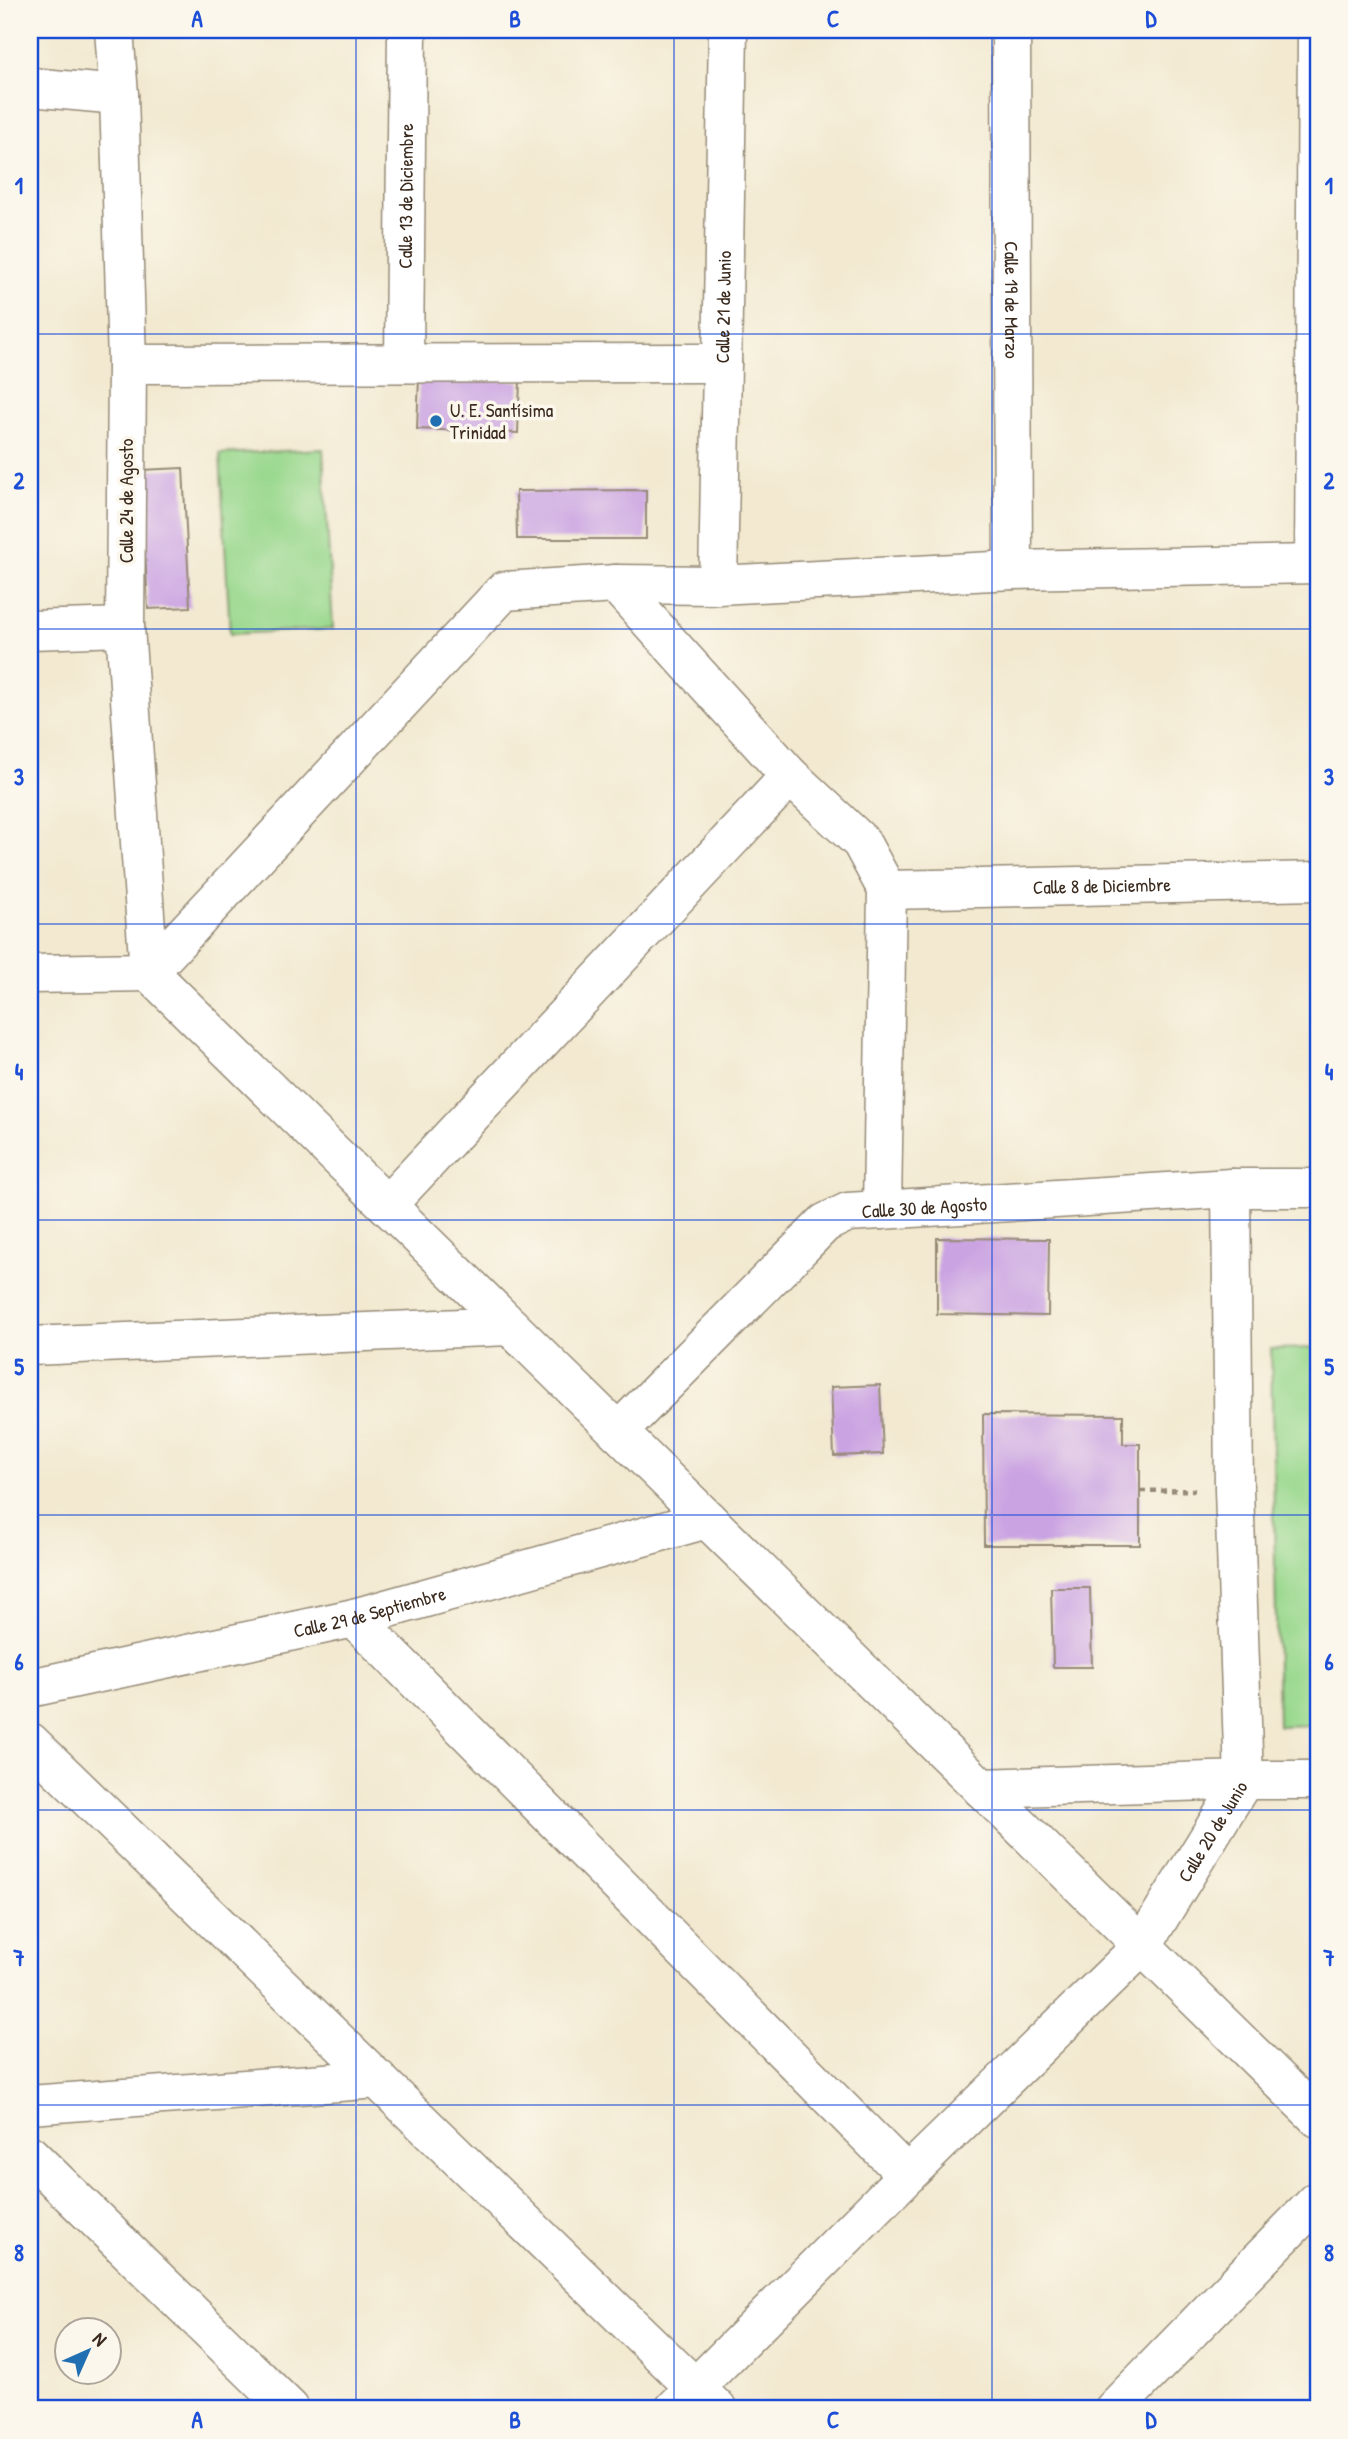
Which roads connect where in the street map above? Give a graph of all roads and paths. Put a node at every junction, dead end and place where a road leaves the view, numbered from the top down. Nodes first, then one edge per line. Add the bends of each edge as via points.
1 (114, 30) edge
2 (407, 30) edge
3 (728, 30) edge
4 (1011, 30) edge
5 (1317, 30) edge
6 (30, 87) edge
7 (119, 95) junction
8 (1317, 260) edge
9 (404, 362) junction
10 (722, 363) junction
11 (127, 364) junction
12 (1316, 564) edge
13 (1013, 570) junction
14 (615, 584) junction
15 (718, 585) junction
16 (125, 627) junction
17 (30, 630) edge
18 (790, 776) junction
19 (1318, 881) edge
20 (887, 890) junction
21 (149, 972) junction
22 (30, 974) edge
23 (1231, 1188) junction
24 (1318, 1188) edge
25 (387, 1205) junction
26 (882, 1210) junction
27 (510, 1326) junction
28 (30, 1346) edge
29 (618, 1432) junction
30 (1234, 1489) junction
31 (1141, 1491) dead end
32 (706, 1519) junction
33 (354, 1618) junction
34 (30, 1688) edge
35 (30, 1742) edge
36 (1244, 1780) junction
37 (1318, 1780) edge
38 (981, 1788) junction
39 (1142, 1945) junction
40 (378, 2079) junction
41 (30, 2105) edge
42 (1318, 2118) edge
43 (30, 2155) edge
44 (906, 2175) junction
45 (1318, 2200) edge
46 (695, 2402) edge
47 (1132, 2403) edge
48 (290, 2409) edge

1 - 7 street, Calle 24 de Agosto
2 - 9 street, Calle 13 de Diciembre
3 - 10 street, Calle 21 de Junio
4 - 13 street, Calle 19 de Marzo
5 - 8 street
6 - 7 street
7 - 11 street, Calle 24 de Agosto
8 - 12 street
9 - 10 street
9 - 11 street
10 - 15 street, Calle 21 de Junio
11 - 16 street, Calle 24 de Agosto
12 - 13 street
13 - 15 street
14 - 15 street
14 - 18 street
14 - 21 street via 504,591
16 - 17 street
16 - 21 street, Calle 24 de Agosto
18 - 20 street via 861,842
18 - 25 street
19 - 20 street, Calle 8 de Diciembre
20 - 26 street
21 - 22 street
21 - 25 street
23 - 24 street, Calle 30 de Agosto
23 - 26 street, Calle 30 de Agosto
23 - 30 street
25 - 27 street
26 - 29 street, Calle 30 de Agosto via 848,1212 825,1223
27 - 28 street
27 - 29 street
29 - 32 street
30 - 31 path
30 - 36 street
32 - 33 street, Calle 29 de Septiembre
32 - 38 street
33 - 34 street, Calle 29 de Septiembre
33 - 44 street
35 - 40 street
36 - 37 street, Calle 20 de Junio
36 - 38 street
36 - 39 street, Calle 20 de Junio
38 - 39 street
39 - 42 street
39 - 44 street, Calle 20 de Junio
40 - 41 street
40 - 46 street
43 - 48 street
44 - 46 street, Calle 20 de Junio
45 - 47 street

